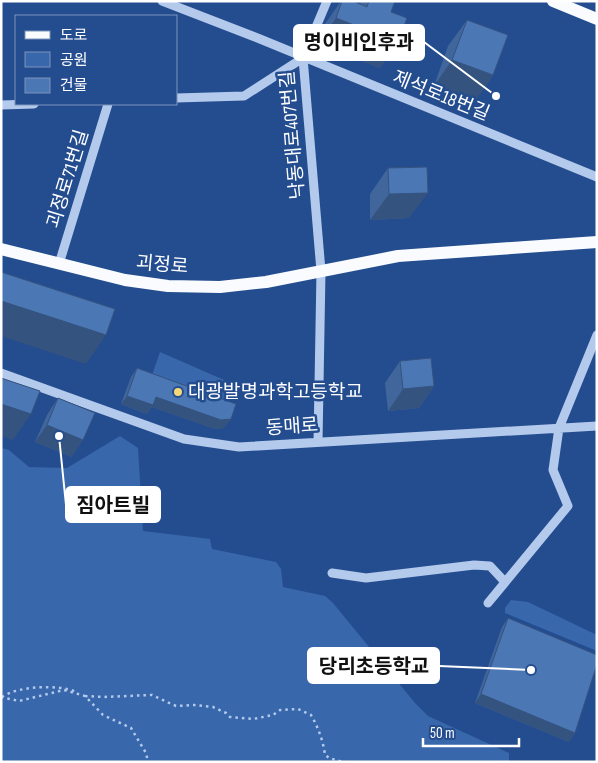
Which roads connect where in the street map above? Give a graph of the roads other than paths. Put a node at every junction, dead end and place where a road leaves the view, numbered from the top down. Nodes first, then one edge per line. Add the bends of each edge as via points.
1 (162, 1) edge
2 (327, 1) edge
3 (561, 3) edge
4 (597, 19) edge
5 (303, 58) junction
6 (178, 98) edge
7 (1, 105) edge
8 (15, 105) edge
9 (108, 105) edge
10 (597, 176) edge
11 (597, 242) edge
12 (1, 249) edge
13 (59, 264) junction
14 (321, 271) junction
15 (597, 335) edge
16 (1, 373) edge
17 (597, 426) edge
18 (559, 428) junction
19 (318, 442) junction
20 (332, 573) dead end
21 (505, 582) junction
22 (488, 603) dead end

1 - 5 street, 제석로18번길
2 - 5 street, 낙동대로407번길
3 - 4 main road
5 - 6 street via 244,96
5 - 10 street, 제석로18번길
5 - 14 street, 낙동대로407번길
7 - 8 street
9 - 13 street, 괴정로71번길
11 - 14 main road, 괴정로 via 398,256
12 - 13 main road, 괴정로
13 - 14 main road, 괴정로 via 125,280 168,286 220,287
14 - 19 street
15 - 18 street
16 - 19 street, 동매로 via 184,439 239,447
17 - 18 street, 동매로
18 - 19 street, 동매로
18 - 21 street via 553,470 568,506
20 - 21 street via 366,578 474,565 490,566
21 - 22 street

